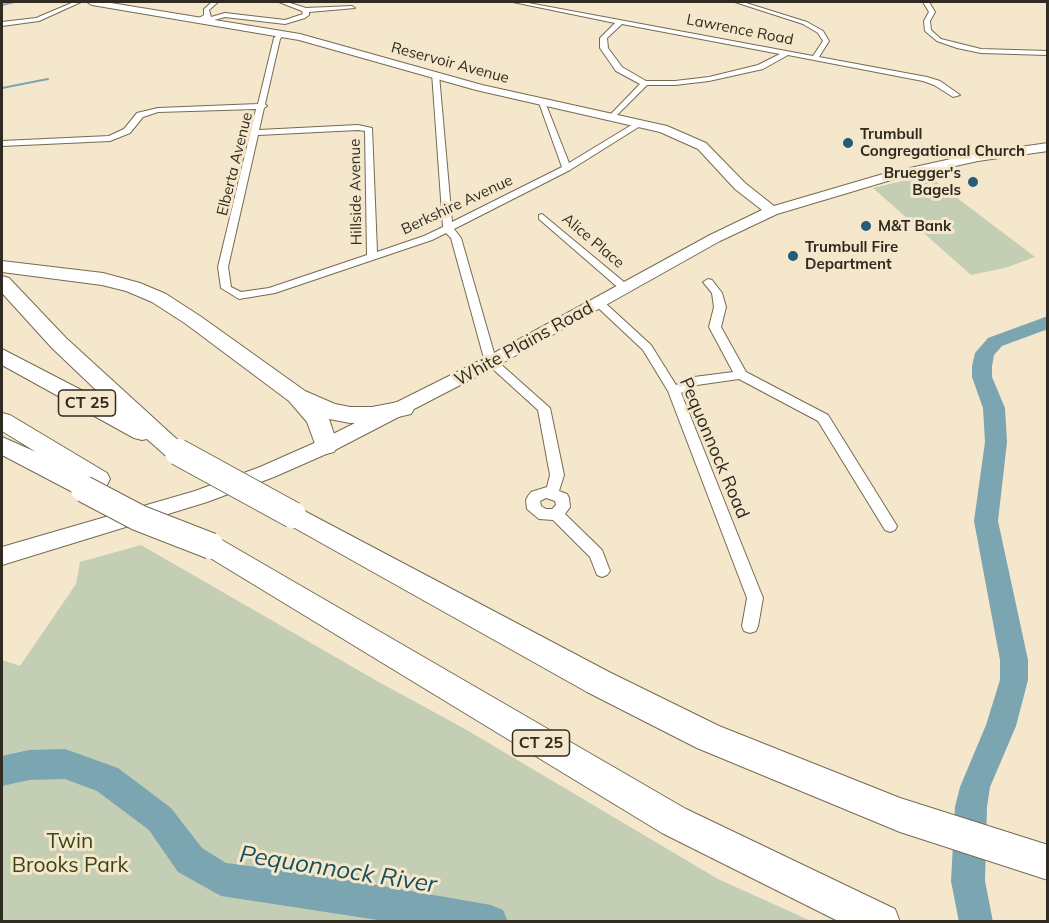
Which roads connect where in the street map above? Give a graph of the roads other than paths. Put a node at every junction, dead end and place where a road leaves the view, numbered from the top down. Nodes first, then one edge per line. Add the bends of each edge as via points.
1 (78, 2) edge
2 (92, 2) edge
3 (215, 2) edge
4 (282, 2) edge
5 (516, 2) edge
6 (738, 2) edge
7 (926, 2) edge
8 (530, 3) edge
9 (352, 8) dead end
10 (305, 10) junction
11 (204, 20) junction
12 (621, 21) junction
13 (2, 24) edge
14 (282, 33) junction
15 (787, 53) junction
16 (1047, 53) edge
17 (815, 58) junction
18 (435, 75) junction
19 (645, 83) junction
20 (956, 95) dead end
21 (541, 102) junction
22 (263, 106) junction
23 (613, 117) junction
24 (641, 123) junction
25 (256, 133) junction
26 (2, 144) edge
27 (1047, 147) edge
28 (567, 168) junction
29 (772, 211) junction
30 (542, 217) dead end
31 (448, 228) junction
32 (372, 257) junction
33 (2, 267) edge
34 (2, 282) edge
35 (708, 282) dead end
36 (626, 289) junction
37 (239, 296) joint
38 (599, 303) junction
39 (2, 356) edge
40 (491, 362) junction
41 (741, 375) junction
42 (289, 389) junction
43 (674, 391) junction
44 (403, 409) junction
45 (2, 421) edge
46 (2, 445) edge
47 (326, 446) junction
48 (176, 451) junction
49 (91, 484) junction
50 (552, 492) junction
51 (556, 514) junction
52 (890, 525) dead end
53 (2, 556) edge
54 (602, 571) dead end
55 (750, 626) dead end
56 (1047, 863) edge
57 (882, 921) edge

1 - 13 street via 38,20
2 - 11 main road, Reservoir Avenue
3 - 11 street via 206,10
4 - 10 street
5 - 8 street, Lawrence Road
6 - 17 street via 821,32 826,41
7 - 16 street via 932,12 927,21 928,31 939,40 981,51
8 - 12 street, Lawrence Road
9 - 10 street
10 - 11 street via 303,17 285,22 225,15
11 - 14 main road, Reservoir Avenue
12 - 15 street, Lawrence Road
12 - 19 street via 603,38 604,48 619,69
14 - 18 main road, Reservoir Avenue
14 - 22 street, Elberta Avenue
15 - 17 street, Lawrence Road
15 - 19 street via 760,67 709,79
17 - 20 street, Lawrence Road via 929,80
18 - 21 main road, Reservoir Avenue
18 - 31 street
19 - 23 street
21 - 23 main road, Reservoir Avenue
21 - 28 street
22 - 25 street, Elberta Avenue
22 - 26 street via 158,110 140,115 127,131 110,138
23 - 24 main road, Reservoir Avenue
24 - 28 street, Berkshire Avenue
24 - 29 main road, Reservoir Avenue via 677,133 702,146 740,186
25 - 32 street, Hillside Avenue via 367,129 370,132
25 - 37 street, Elberta Avenue via 222,274 225,288
27 - 29 main road, White Plains Road via 888,177
28 - 31 street, Berkshire Avenue
29 - 36 main road, White Plains Road via 715,238
30 - 36 street, Alice Place
31 - 32 street, Berkshire Avenue
31 - 40 street via 456,238
32 - 37 street, Berkshire Avenue via 272,291
33 - 42 highway via 103,279 153,296
34 - 48 highway via 58,343
35 - 41 street via 717,293 720,307 716,327
36 - 38 main road, White Plains Road
38 - 40 main road, White Plains Road
38 - 43 street, Pequonnock Road via 647,348
39 - 48 highway, CT 25
40 - 44 main road, White Plains Road
40 - 50 street via 544,408 557,475
41 - 43 street via 694,381
41 - 52 street via 823,418
42 - 44 highway via 339,414 360,416
42 - 47 highway via 315,414
43 - 55 street, Pequonnock Road via 755,598
44 - 47 main road, White Plains Road
45 - 49 highway
46 - 49 highway
47 - 53 main road, White Plains Road via 200,497
48 - 56 highway, CT 25, bridge via 651,709 769,763 900,815
49 - 57 highway, CT 25, bridge via 140,518 211,546 674,820
50 - 51 street via 564,502
50 - 51 street via 536,496 533,504 544,515
51 - 54 street via 597,554

